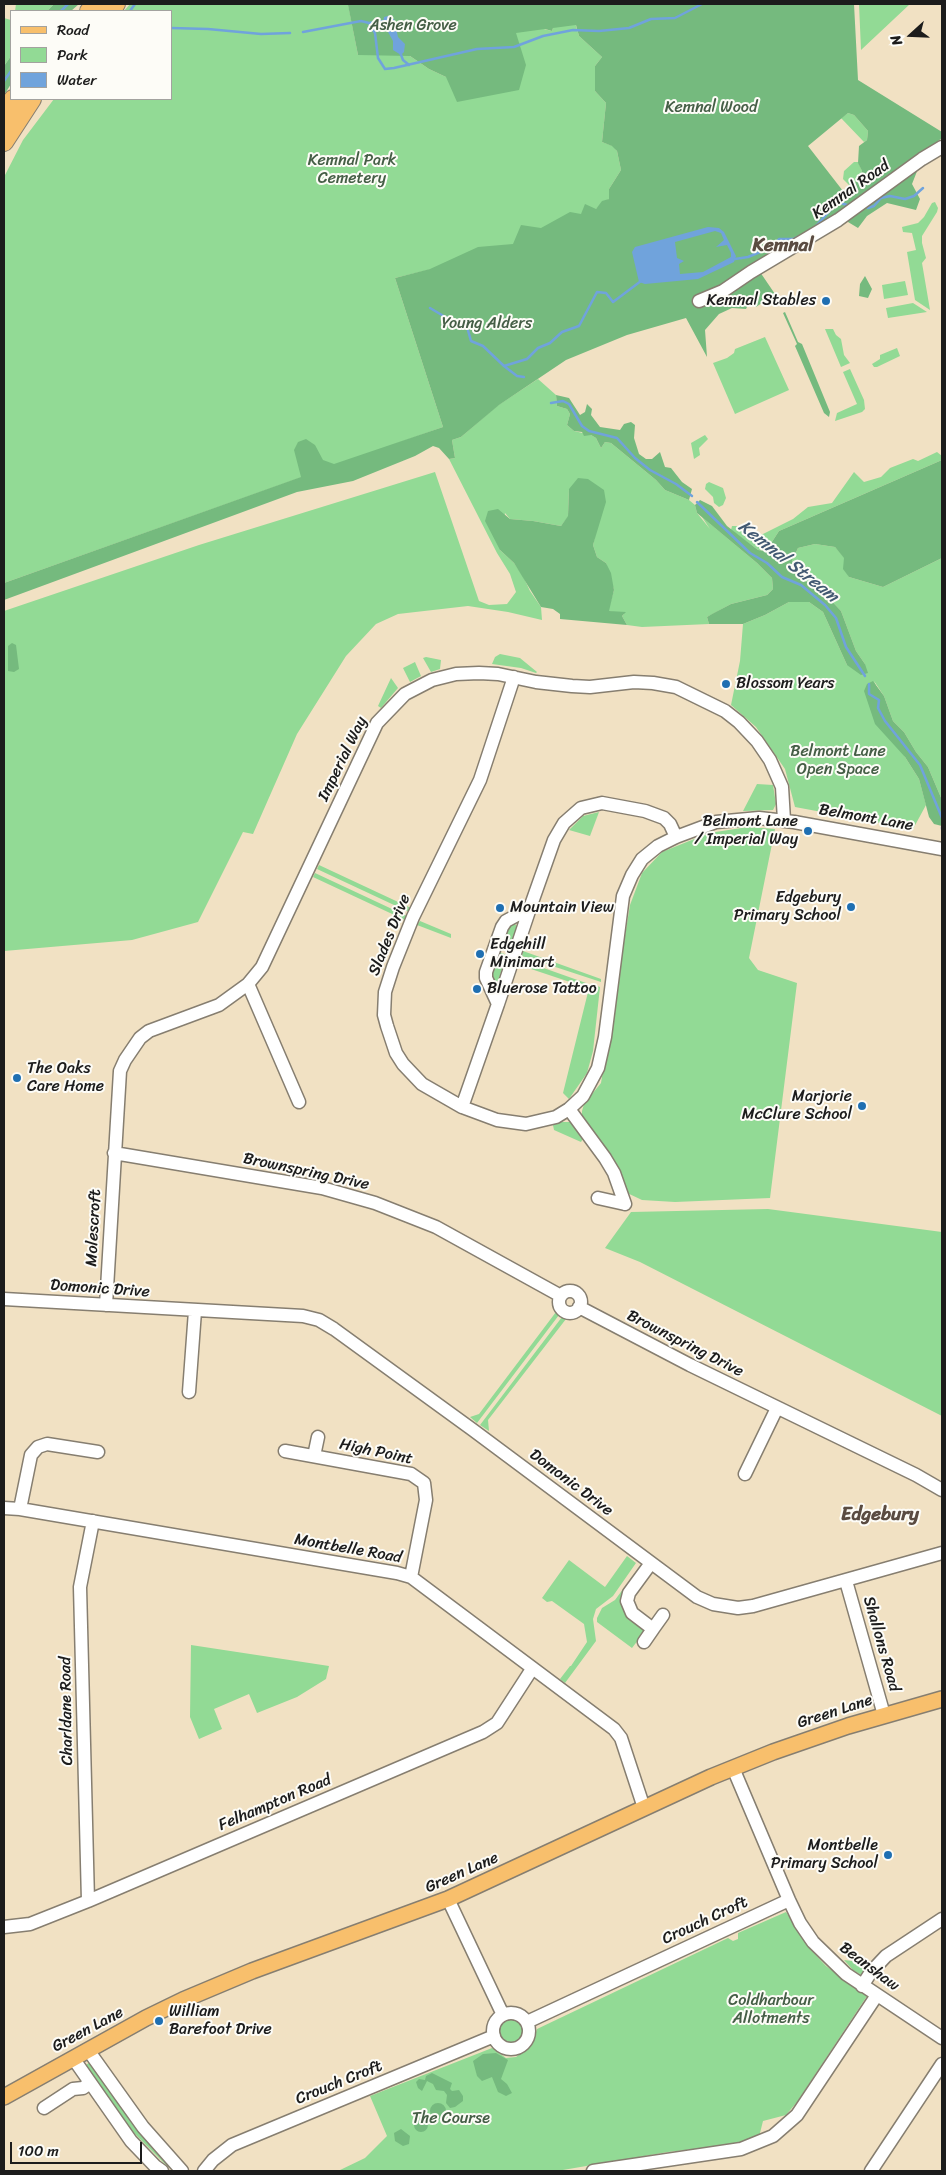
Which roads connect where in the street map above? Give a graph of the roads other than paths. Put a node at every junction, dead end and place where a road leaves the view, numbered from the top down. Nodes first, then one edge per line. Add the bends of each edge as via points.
1 (12, 100) edge
2 (31, 100) edge
3 (4, 115) edge
4 (4, 142) edge
5 (942, 147) edge
6 (699, 302) dead end
7 (514, 676) junction
8 (784, 820) junction
9 (676, 837) junction
10 (942, 848) edge
11 (530, 908) junction
12 (248, 984) junction
13 (498, 1004) junction
14 (299, 1102) dead end
15 (462, 1107) junction
16 (569, 1109) junction
17 (114, 1153) junction
18 (598, 1198) dead end
19 (4, 1299) edge
20 (106, 1305) junction
21 (195, 1311) junction
22 (189, 1392) dead end
23 (777, 1408) junction
24 (318, 1437) dead end
25 (285, 1451) dead end
26 (98, 1452) dead end
27 (314, 1456) junction
28 (745, 1474) dead end
29 (942, 1490) edge
30 (4, 1508) edge
31 (20, 1509) junction
32 (93, 1521) junction
33 (942, 1553) edge
34 (651, 1563) junction
35 (411, 1577) junction
36 (846, 1581) junction
37 (663, 1615) dead end
38 (653, 1629) junction
39 (644, 1642) dead end
40 (532, 1669) junction
41 (942, 1699) edge
42 (884, 1715) junction
43 (733, 1768) junction
44 (644, 1808) junction
45 (448, 1899) junction
46 (788, 1900) junction
47 (88, 1901) junction
48 (938, 1922) edge
49 (4, 1927) edge
50 (942, 1934) edge
51 (862, 1986) junction
52 (877, 1995) junction
53 (503, 2015) junction
54 (527, 2022) junction
55 (494, 2036) junction
56 (942, 2038) edge
57 (88, 2050) junction
58 (73, 2058) junction
59 (942, 2064) edge
60 (90, 2083) junction
61 (4, 2097) edge
62 (44, 2108) dead end
63 (162, 2171) edge
64 (182, 2171) edge
65 (204, 2171) edge
66 (593, 2171) edge
67 (871, 2171) edge

1 - 3 highway
2 - 4 highway
5 - 6 street, Kemnal Road via 838,220 723,291
7 - 8 street, Imperial Way via 590,687 634,682 664,684 713,704 739,722 770,760 782,787
7 - 12 street, Imperial Way via 479,673 440,678 408,692 387,711 373,732 262,967
7 - 15 street, Slades Drive via 480,780 413,917 390,973 384,997 386,1026 403,1064 422,1084
8 - 9 street, Slades Drive via 759,818 716,822
8 - 10 street, Belmont Lane
9 - 11 street via 664,818 644,811 602,803 581,808 564,823 554,840
9 - 16 street, Slades Drive via 642,859 623,896 598,1068 583,1096
11 - 13 street
11 - 13 street via 506,921 486,972
12 - 14 street
12 - 17 street, Imperial Way via 208,1010 149,1031 131,1049 120,1071
13 - 15 street
15 - 16 street, Slades Drive via 497,1120 526,1124 556,1117
16 - 18 street via 614,1173 625,1204
17 - 20 street, Molescroft
17 - 23 street, Brownspring Drive via 322,1188 375,1203 436,1227 561,1296 565,1292 574,1292 579,1297 579,1307
19 - 20 street, Domonic Drive
20 - 21 street, Domonic Drive
21 - 22 street
21 - 34 street, Domonic Drive via 303,1316 318,1320 473,1430
23 - 28 street
23 - 29 street, Brownspring Drive
24 - 27 street, High Point
25 - 27 street, High Point
26 - 31 street via 47,1444 38,1447 31,1455
27 - 35 street, High Point via 411,1474 424,1483 426,1500
30 - 31 street, Montbelle Road
31 - 32 street, Montbelle Road
32 - 35 street, Montbelle Road
32 - 47 street, Charldane Road via 80,1587
33 - 36 street, Domonic Drive
34 - 36 street, Domonic Drive via 697,1597 731,1607 753,1606
34 - 38 street via 629,1593 627,1601 632,1614
35 - 40 street, Montbelle Road
36 - 42 street, Shallons Road
37 - 38 street
38 - 39 street
40 - 44 street, Montbelle Road via 614,1729 621,1738
40 - 47 street, Felhampton Road via 497,1723 483,1732
41 - 42 main road, Green Lane
42 - 43 main road, Green Lane
43 - 44 main road, Green Lane
43 - 46 street, Beanshaw
44 - 45 main road, Green Lane
45 - 53 street
45 - 57 main road, Green Lane via 252,1971 183,2000
46 - 51 street, Beanshaw via 813,1942
46 - 54 street, Crouch Croft
47 - 49 street, Felhampton Road via 30,1924
48 - 50 street
48 - 51 street via 886,1956
51 - 52 street, Beanshaw
52 - 56 street, Beanshaw
52 - 66 street via 796,2115 773,2136 741,2149
53 - 54 street via 517,2014
53 - 55 street via 494,2024
54 - 55 street via 529,2034 517,2048 504,2048
55 - 65 street, Crouch Croft via 232,2145
57 - 58 main road, Green Lane
57 - 64 street via 143,2127
58 - 60 street
58 - 61 main road, Green Lane
59 - 67 street
60 - 62 street via 73,2089
60 - 63 street via 131,2141

